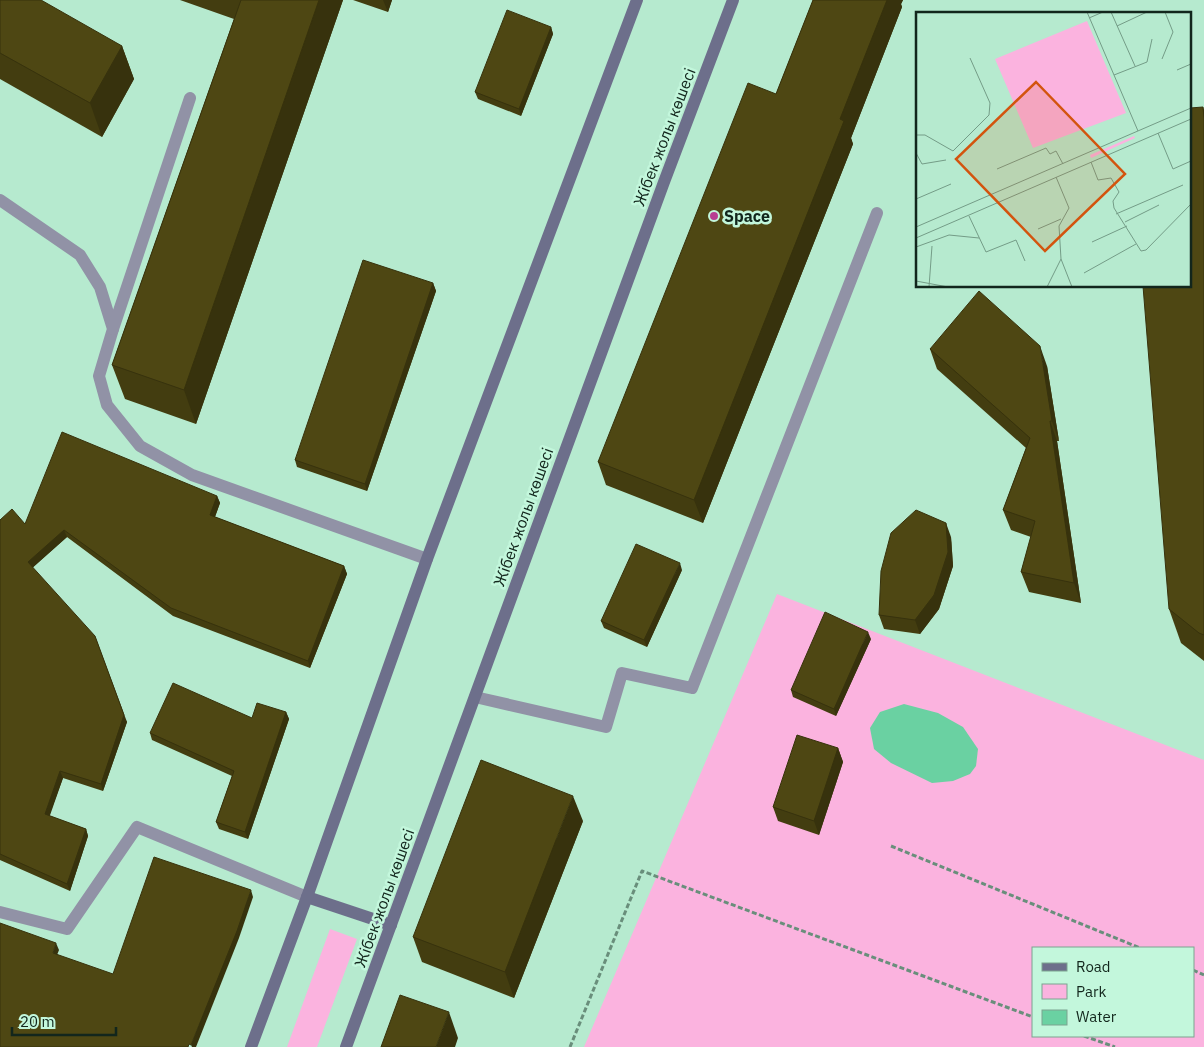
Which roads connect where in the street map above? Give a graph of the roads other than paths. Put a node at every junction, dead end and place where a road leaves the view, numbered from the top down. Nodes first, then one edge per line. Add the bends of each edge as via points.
1 (637, 0) edge
2 (733, 0) edge
3 (190, 98) dead end
4 (0, 200) edge
5 (877, 212) dead end
6 (114, 329) junction
7 (427, 559) junction
8 (474, 697) junction
9 (307, 897) junction
10 (0, 912) edge
11 (391, 925) junction
12 (251, 1047) edge
13 (346, 1047) edge

1 - 7 main road
2 - 8 main road, Жібек жолы көшесі
3 - 6 lane
4 - 6 lane via 80,255 100,287
5 - 8 lane via 692,688 622,673 606,727
6 - 7 lane via 99,376 107,405 140,446 192,475
7 - 9 main road
8 - 11 main road, Жібек жолы көшесі
9 - 10 lane via 137,827 67,929
9 - 11 main road
9 - 12 main road
11 - 13 main road, Жібек жолы көшесі

